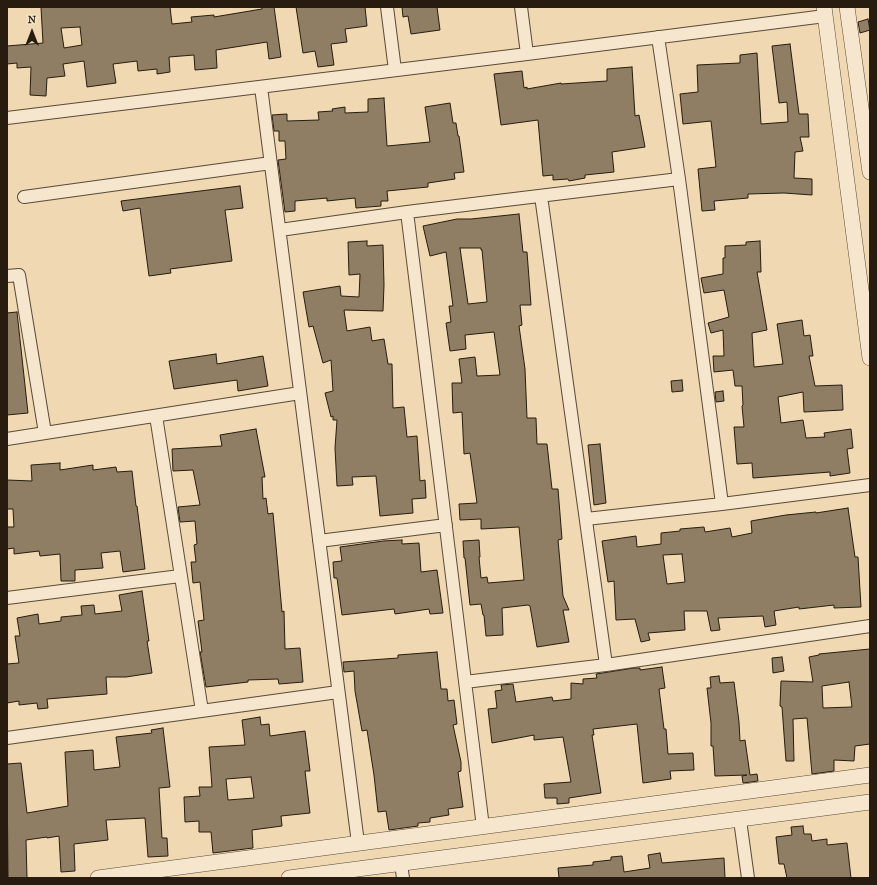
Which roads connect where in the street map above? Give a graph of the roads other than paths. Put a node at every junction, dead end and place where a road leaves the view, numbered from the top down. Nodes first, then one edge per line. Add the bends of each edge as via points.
1 (387, 7) edge
2 (521, 7) edge
3 (847, 7) edge
4 (825, 11) edge
5 (658, 37) junction
6 (527, 54) junction
7 (395, 70) junction
8 (261, 87) junction
9 (7, 118) edge
10 (271, 163) junction
11 (870, 172) edge
12 (679, 179) junction
13 (541, 196) junction
14 (24, 197) dead end
15 (407, 212) junction
16 (280, 230) junction
17 (7, 276) edge
18 (870, 357) edge
19 (300, 393) junction
20 (156, 416) junction
21 (45, 433) junction
22 (7, 439) edge
23 (870, 485) edge
24 (722, 504) junction
25 (586, 518) junction
26 (446, 525) junction
27 (319, 541) junction
28 (180, 576) junction
29 (7, 598) edge
30 (870, 626) edge
31 (606, 665) junction
32 (465, 682) junction
33 (338, 692) junction
34 (202, 711) junction
35 (7, 738) edge
36 (870, 775) edge
37 (870, 802) edge
38 (740, 820) junction
39 (483, 827) junction
40 (358, 843) junction
41 (402, 871) edge
42 (98, 878) edge
43 (289, 878) edge
44 (748, 878) edge

1 - 7 street
2 - 6 street
3 - 11 street
4 - 5 street
4 - 18 street
5 - 6 street
5 - 12 street
6 - 7 street
7 - 8 street
8 - 9 street
8 - 10 street
10 - 14 street
10 - 16 street
12 - 13 street
12 - 24 street
13 - 15 street
13 - 25 street
15 - 16 street
15 - 26 street
16 - 19 street
17 - 21 street via 20,275
19 - 20 street
19 - 27 street
20 - 21 street
20 - 28 street
21 - 22 street
23 - 24 street
24 - 25 street
25 - 31 street
26 - 27 street
26 - 32 street
27 - 33 street
28 - 29 street
28 - 34 street
30 - 31 street
31 - 32 street
32 - 39 street
33 - 34 street
33 - 40 street
34 - 35 street
36 - 39 street
37 - 38 street
38 - 41 street
38 - 44 street
39 - 40 street
40 - 42 street
41 - 43 street

